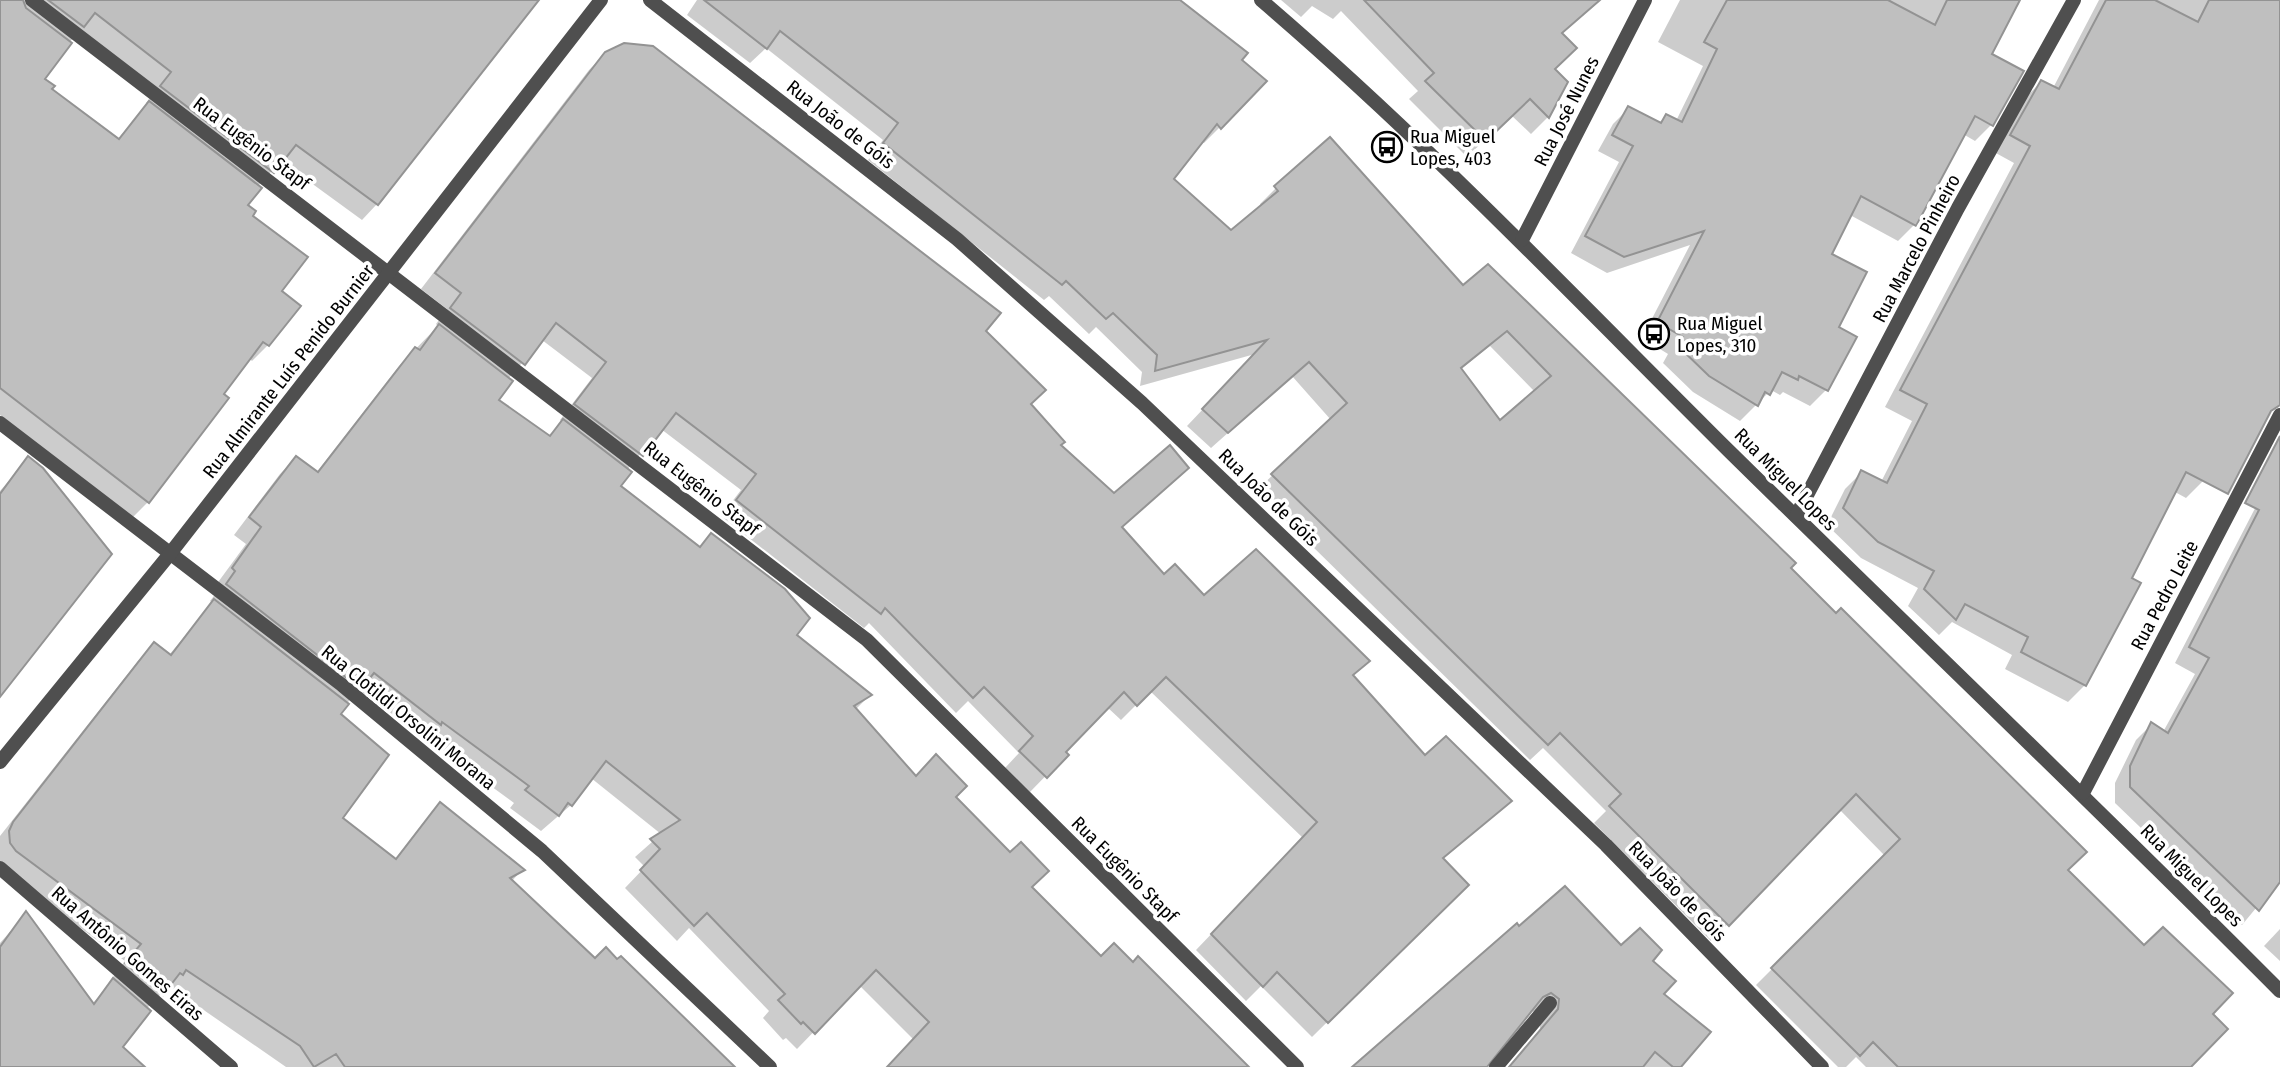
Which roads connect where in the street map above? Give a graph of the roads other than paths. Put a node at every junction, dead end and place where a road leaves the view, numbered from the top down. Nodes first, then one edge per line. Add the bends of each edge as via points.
1 (32, 0) edge
2 (601, 0) edge
3 (650, 0) edge
4 (1261, 0) edge
5 (1645, 0) edge
6 (2074, 0) edge
7 (1522, 240) junction
8 (390, 271) junction
9 (2280, 415) edge
10 (0, 424) edge
11 (1796, 516) junction
12 (169, 555) junction
13 (0, 762) edge
14 (2083, 793) junction
15 (0, 868) edge
16 (2280, 991) edge
17 (1550, 1003) dead end
18 (231, 1067) edge
19 (770, 1067) edge
20 (1297, 1067) edge
21 (1496, 1067) edge
22 (1822, 1067) edge

1 - 8 street, Rua Eugênio Stapf
2 - 8 street, Rua Almirante Luís Penido Burnier
3 - 22 street, Rua João de Góis via 957,239 1142,403 1606,845
4 - 7 street, Rua Miguel Lopes
5 - 7 street, Rua José Nunes
6 - 11 street, Rua Marcelo Pinheiro
7 - 11 street, Rua Miguel Lopes
8 - 12 street, Rua Almirante Luís Penido Burnier
8 - 20 street, Rua Eugênio Stapf via 867,640
9 - 14 street, Rua Pedro Leite
10 - 12 street, Rua Clotildi Orsolini Morana
11 - 14 street, Rua Miguel Lopes
12 - 13 street, Rua Almirante Luís Penido Burnier
12 - 19 street, Rua Clotildi Orsolini Morana via 342,685 542,852
14 - 16 street, Rua Miguel Lopes
15 - 18 street, Rua Antônio Gomes Eiras
17 - 21 street

